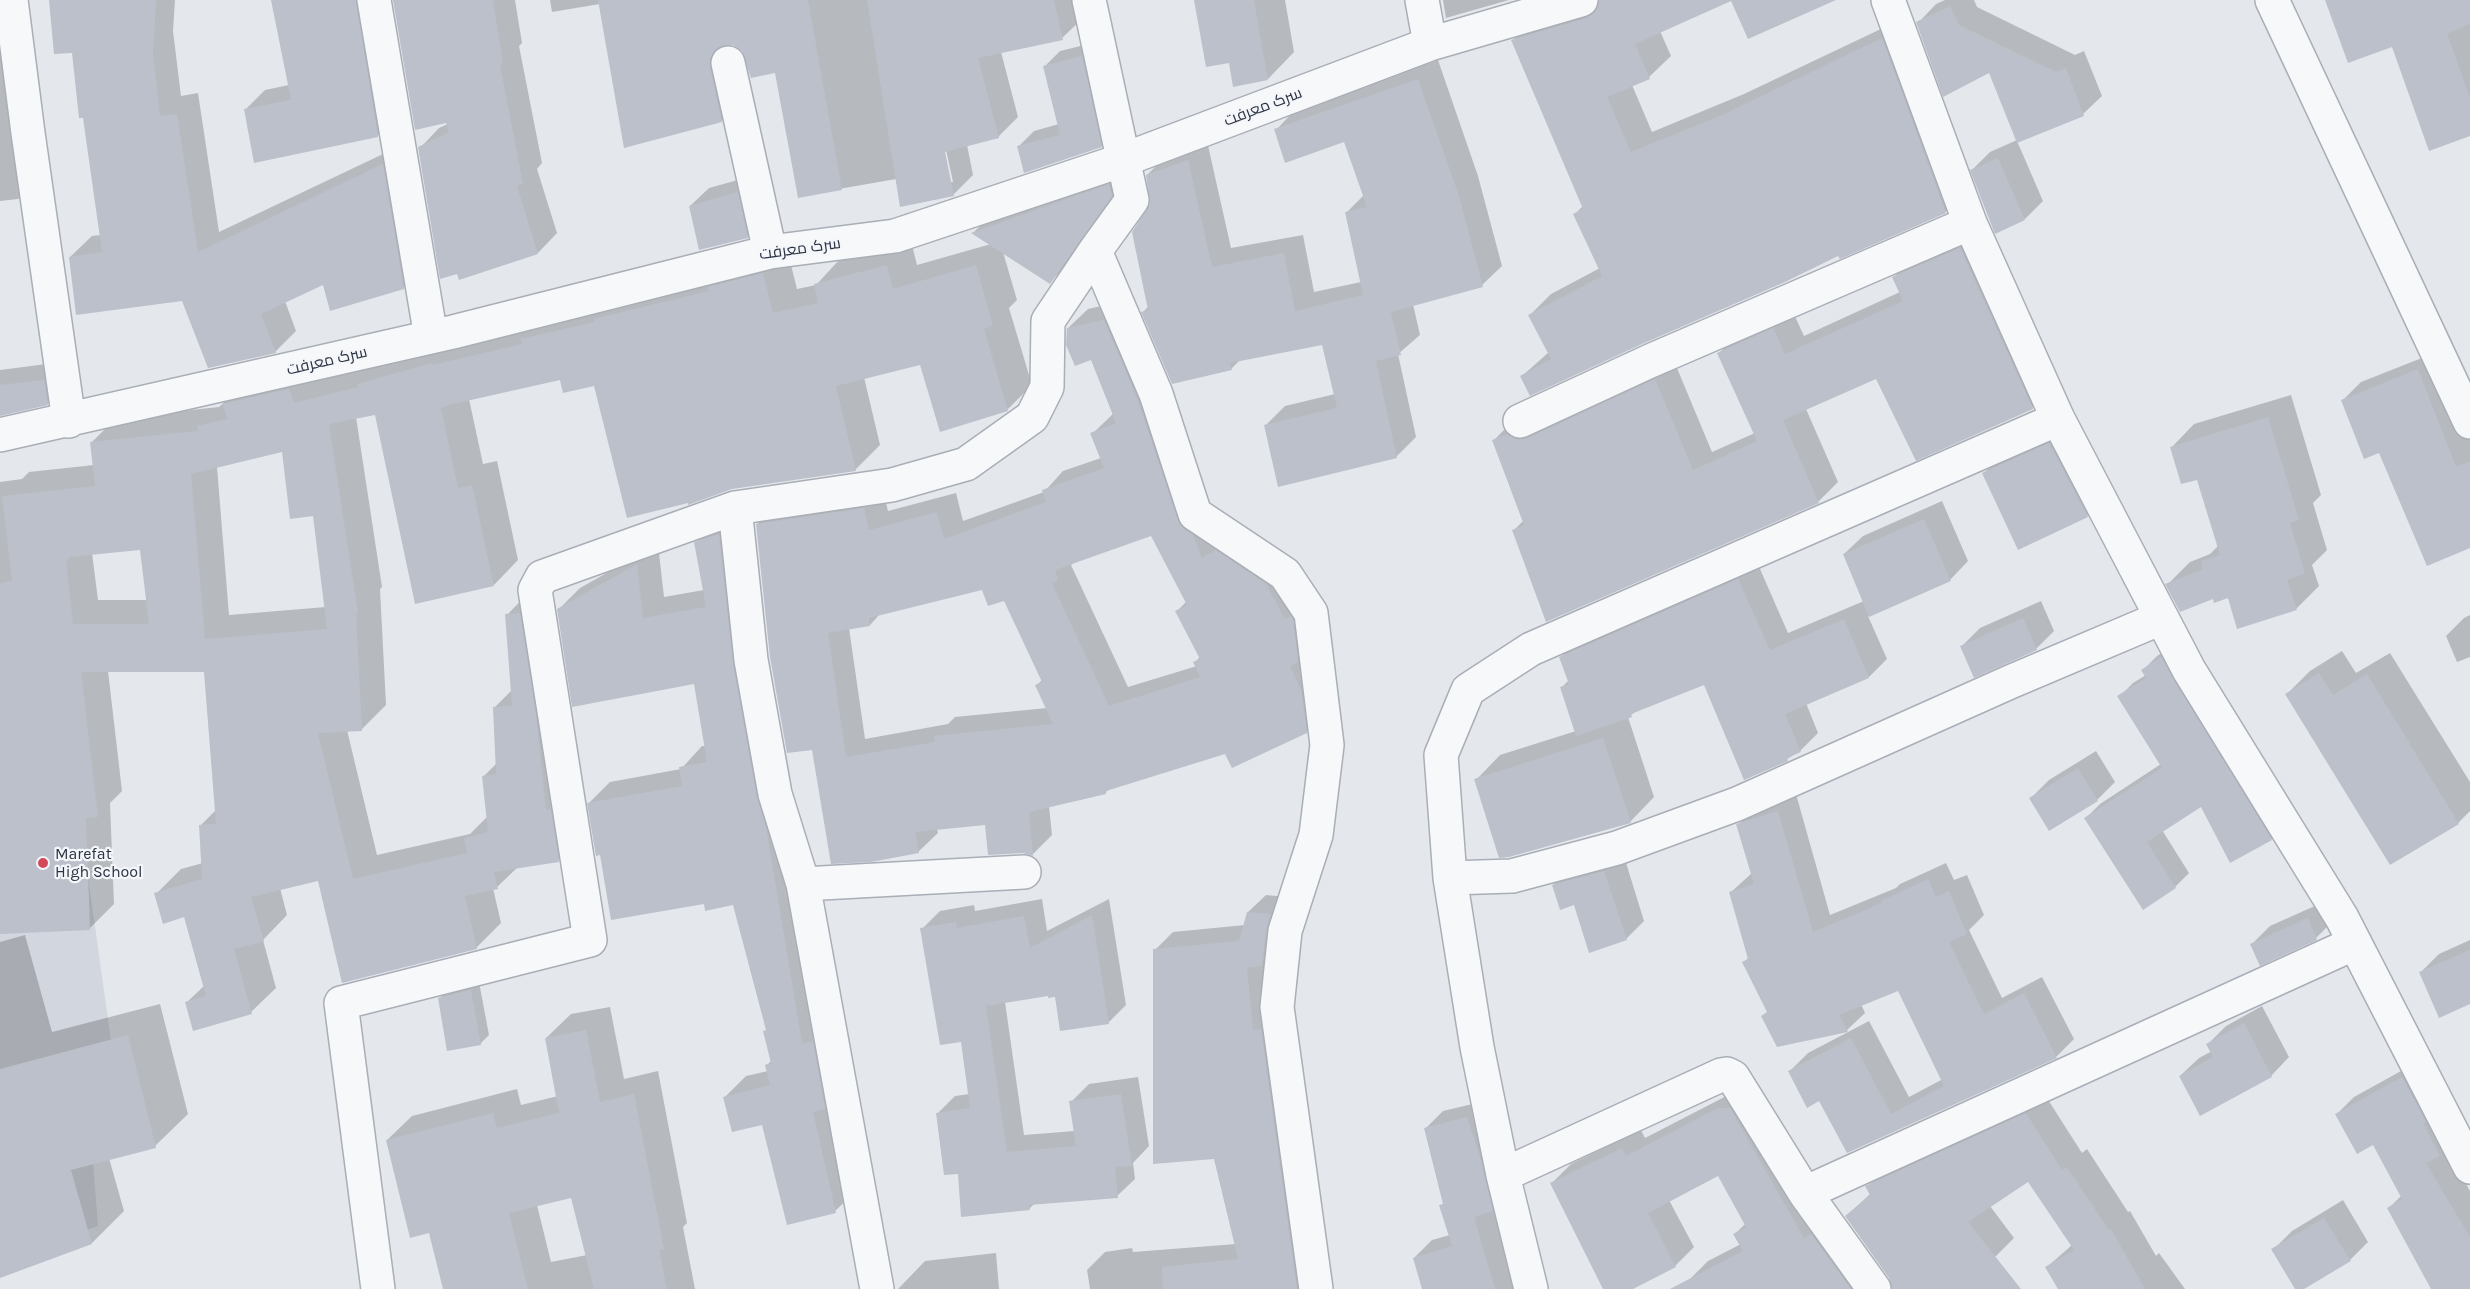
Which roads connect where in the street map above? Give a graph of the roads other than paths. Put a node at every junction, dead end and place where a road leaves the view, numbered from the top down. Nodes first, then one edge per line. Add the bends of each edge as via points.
1 (11, 0) edge
2 (374, 0) edge
3 (1089, 0) edge
4 (1422, 0) edge
5 (1581, 0) edge
6 (1888, 0) edge
7 (2272, 0) edge
8 (1430, 44) junction
9 (728, 63) dead end
10 (1123, 160) junction
11 (1970, 223) junction
12 (1095, 251) junction
13 (770, 252) junction
14 (431, 337) junction
15 (2058, 419) junction
16 (69, 421) junction
17 (1520, 421) dead end
18 (2470, 423) edge
19 (0, 435) edge
20 (735, 508) junction
21 (2161, 618) junction
22 (1024, 872) dead end
23 (1450, 878) junction
24 (803, 884) junction
25 (2355, 943) junction
26 (2470, 1167) edge
27 (1503, 1175) junction
28 (1805, 1193) junction
29 (378, 1289) edge
30 (877, 1289) edge
31 (1316, 1289) edge
32 (1531, 1289) edge
33 (1874, 1289) edge

1 - 16 street
2 - 14 street
3 - 10 street
4 - 8 street
5 - 8 street, سرک معرفت
6 - 11 street
7 - 18 street
8 - 10 street, سرک معرفت
9 - 13 street
10 - 12 street via 1132,200
10 - 13 street, سرک معرفت via 895,236
11 - 15 street
11 - 17 street
12 - 20 street via 1048,321 1047,387 1032,417 966,465 892,485
12 - 31 street via 1156,394 1195,514 1285,574 1311,613 1326,745 1316,835 1285,932 1277,1007
13 - 14 street, سرک معرفت
14 - 16 street, سرک معرفت
15 - 21 street
15 - 23 street via 1531,650 1468,690 1441,755
16 - 19 street, سرک معرفت
20 - 24 street via 751,660 771,772
20 - 29 street via 542,577 535,590 590,940 341,1003
21 - 23 street via 1737,804 1617,848 1512,876
21 - 25 street
22 - 24 street
23 - 27 street via 1476,1047
24 - 30 street
25 - 26 street
25 - 28 street
27 - 28 street via 1727,1074 1733,1077
27 - 32 street
28 - 33 street

